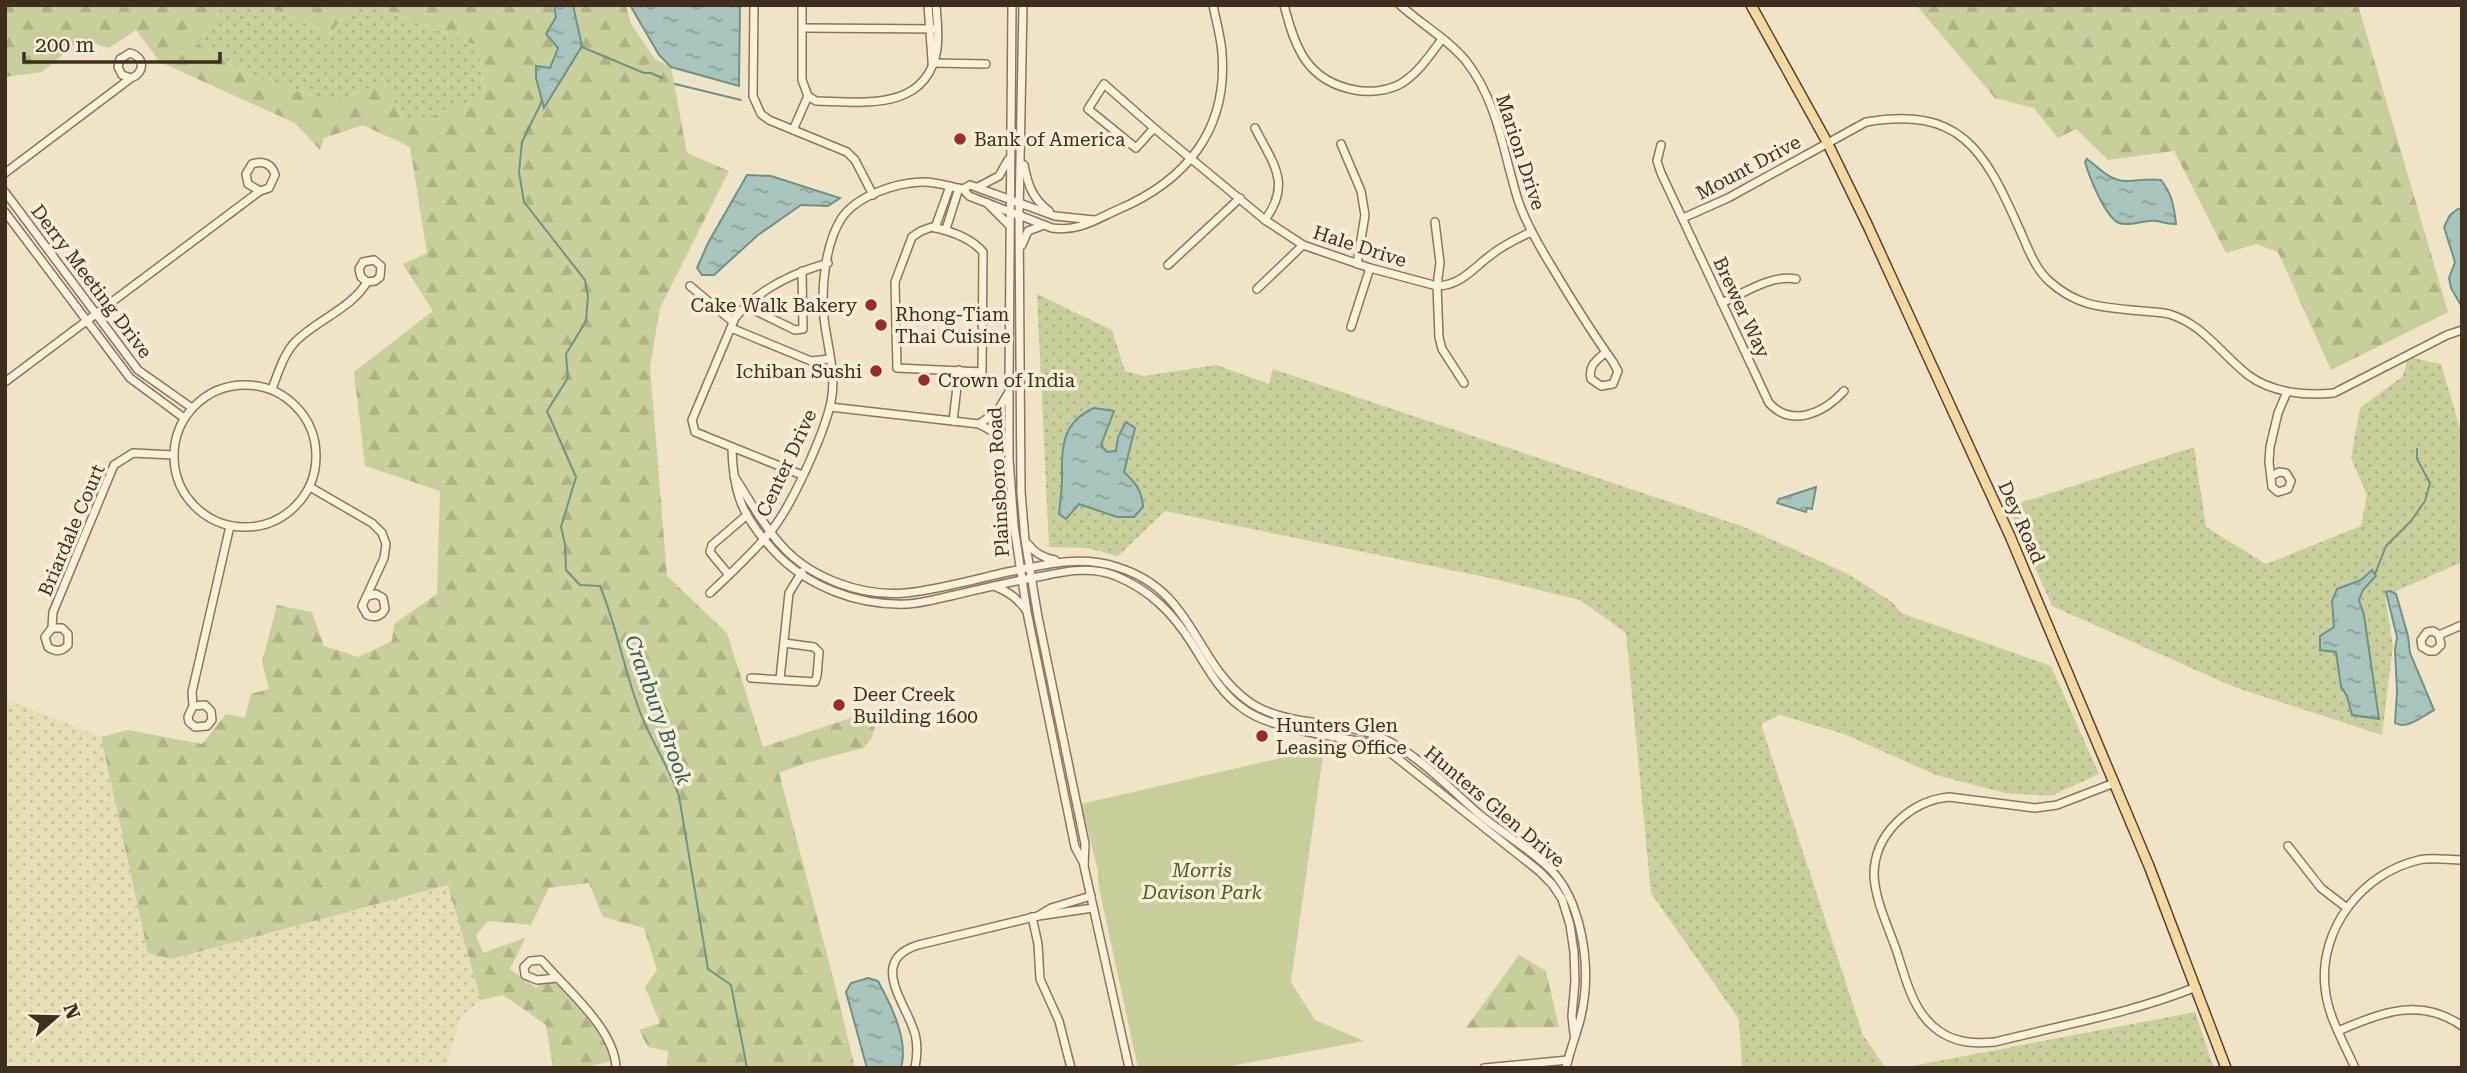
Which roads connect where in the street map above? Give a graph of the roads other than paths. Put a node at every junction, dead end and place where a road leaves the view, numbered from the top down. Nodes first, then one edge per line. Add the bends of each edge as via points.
1 (754, 5) edge
2 (802, 5) edge
3 (929, 5) edge
4 (936, 5) edge
5 (1012, 5) edge
6 (1023, 5) edge
7 (1213, 5) edge
8 (1284, 5) edge
9 (1400, 5) edge
10 (1751, 5) edge
11 (803, 28) junction
12 (933, 29) junction
13 (1442, 39) junction
14 (932, 63) junction
15 (986, 64) dead end
16 (131, 78) dead end
17 (808, 96) junction
18 (1154, 128) junction
19 (1255, 128) dead end
20 (793, 130) junction
21 (1021, 142) junction
22 (1827, 142) junction
23 (1340, 144) dead end
24 (1661, 145) dead end
25 (1009, 149) junction
26 (1192, 158) junction
27 (5, 173) edge
28 (950, 186) junction
29 (978, 187) junction
30 (961, 189) junction
31 (260, 191) junction
32 (5, 192) edge
33 (873, 195) junction
34 (1010, 198) junction
35 (1240, 198) junction
36 (983, 201) junction
37 (1020, 203) junction
38 (1009, 210) junction
39 (5, 212) edge
40 (1019, 214) junction
41 (1055, 216) junction
42 (1683, 218) junction
43 (1094, 220) junction
44 (1265, 220) junction
45 (1436, 222) dead end
46 (1009, 225) junction
47 (1045, 225) junction
48 (935, 228) junction
49 (946, 229) junction
50 (1531, 232) junction
51 (1303, 245) junction
52 (1019, 253) junction
53 (828, 263) junction
54 (1357, 264) junction
55 (1168, 265) dead end
56 (1370, 268) junction
57 (802, 271) junction
58 (1796, 278) dead end
59 (367, 282) dead end
60 (1437, 285) junction
61 (690, 286) dead end
62 (1257, 289) dead end
63 (1722, 303) junction
64 (746, 306) junction
65 (97, 314) junction
66 (87, 322) junction
67 (732, 325) junction
68 (1351, 327) dead end
69 (2462, 330) edge
70 (1606, 352) junction
71 (830, 359) junction
72 (959, 370) junction
73 (1009, 381) junction
74 (5, 382) edge
75 (1464, 383) dead end
76 (272, 389) junction
77 (1844, 391) dead end
78 (2287, 392) junction
79 (830, 407) junction
80 (192, 408) junction
81 (184, 418) junction
82 (953, 421) junction
83 (979, 424) junction
84 (732, 447) junction
85 (174, 455) junction
86 (1009, 458) junction
87 (733, 475) junction
88 (802, 475) junction
89 (2272, 476) dead end
90 (310, 486) junction
91 (747, 515) junction
92 (230, 526) junction
93 (771, 532) junction
94 (764, 540) junction
95 (1025, 540) junction
96 (1063, 562) junction
97 (806, 566) junction
98 (1030, 567) junction
99 (1019, 569) junction
100 (729, 575) junction
101 (800, 575) junction
102 (1031, 578) junction
103 (1022, 580) junction
104 (994, 586) junction
105 (710, 593) dead end
106 (368, 596) dead end
107 (1027, 612) junction
108 (2462, 625) edge
109 (52, 628) dead end
110 (2439, 635) dead end
111 (784, 643) junction
112 (751, 678) dead end
113 (780, 679) junction
114 (193, 706) dead end
115 (2114, 783) junction
116 (2288, 846) dead end
117 (2462, 860) edge
118 (1084, 866) junction
119 (1091, 896) junction
120 (1093, 908) junction
121 (2347, 908) junction
122 (1035, 917) junction
123 (557, 978) dead end
124 (2196, 987) junction
125 (2462, 1026) edge
126 (2339, 1031) junction
127 (1574, 1034) junction
128 (1567, 1064) edge
129 (1513, 1067) edge
130 (615, 1068) edge
131 (915, 1068) edge
132 (1071, 1068) edge
133 (1129, 1068) edge
134 (1484, 1068) edge
135 (2226, 1068) edge
136 (2355, 1068) edge

1 - 20 street via 753,96 761,114
2 - 11 street
3 - 12 street
4 - 12 street
5 - 25 street, Plainsboro Road
6 - 21 street, Plainsboro Road
7 - 26 street, Center Drive via 1222,50 1220,95 1212,125
8 - 13 street via 1303,58 1320,77 1339,87 1363,92 1400,84 1417,71
9 - 13 street, Marion Drive
10 - 22 main road, Dey Road
11 - 12 street
11 - 17 street via 802,80
12 - 14 street
13 - 50 street, Marion Drive via 1465,60 1486,93
14 - 15 street
14 - 17 street via 929,74 898,99 816,101
16 - 27 street
17 - 20 street
18 - 18 street, Hale Drive via 1104,84 1088,109 1136,148
18 - 26 street, Hale Drive
19 - 44 street via 1281,187
20 - 33 street via 847,152
21 - 37 street, Plainsboro Road
21 - 41 street via 1029,188 1037,202
22 - 42 street, Mount Drive
22 - 78 street, Mount Drive via 1866,122 1890,118 1914,118 1950,130 1983,157 2036,265 2060,290 2078,302 2168,314 2192,324 2249,376
22 - 115 main road, Dey Road via 2010,536
23 - 54 street via 1361,191 1365,215
24 - 42 street, Brewer Way via 1657,161
25 - 29 street via 1007,165 999,176
25 - 34 street, Plainsboro Road
26 - 35 street, Hale Drive
26 - 43 street, Center Drive via 1142,200
28 - 30 street, Center Drive
28 - 33 street, Center Drive via 919,182
28 - 48 street
29 - 30 street, Center Drive
29 - 34 street, Center Drive
30 - 36 street, Center Drive
30 - 49 street
31 - 31 street via 270,188 275,175 271,166 262,162 252,164 246,174 248,184
31 - 65 street
32 - 65 street, Derry Meeting Drive
33 - 53 street, Center Drive via 842,218
34 - 37 street, Center Drive
34 - 38 street, Plainsboro Road
35 - 44 street, Hale Drive
35 - 55 street
36 - 38 street, Center Drive
36 - 46 street
37 - 40 street, Plainsboro Road
37 - 41 street, Center Drive
38 - 40 street, Center Drive
38 - 46 street, Plainsboro Road
39 - 66 street, Derry Meeting Drive
40 - 47 street, Center Drive
40 - 52 street, Plainsboro Road
41 - 43 street, Center Drive
42 - 63 street, Brewer Way
43 - 47 street, Center Drive via 1068,229
44 - 51 street, Hale Drive
45 - 60 street
46 - 73 street, Plainsboro Road
47 - 52 street via 1028,231
48 - 49 street
48 - 72 street via 912,237 895,282 897,368
49 - 72 street via 975,242 983,252 982,372
50 - 60 street via 1503,246 1458,282
50 - 70 street, Marion Drive
51 - 54 street, Hale Drive
51 - 62 street
52 - 95 street, Plainsboro Road
53 - 57 street
53 - 71 street, Center Drive via 824,315
54 - 56 street, Hale Drive
56 - 60 street, Hale Drive
56 - 68 street
57 - 64 street via 784,278
57 - 64 street via 803,329 795,330
58 - 63 street via 1776,279
59 - 76 street via 357,295 296,341
60 - 75 street via 1442,349
61 - 67 street
63 - 77 street, Brewer Way via 1777,411 1799,416 1812,413
64 - 67 street
65 - 66 street
65 - 80 street, Derry Meeting Drive via 138,370
66 - 74 street
66 - 81 street, Derry Meeting Drive via 130,378
67 - 71 street via 811,361
67 - 84 street via 692,419 695,432
69 - 78 street, Mount Drive via 2334,393
70 - 70 street, Marion Drive via 1590,370 1591,379 1601,386 1613,383 1617,376
71 - 79 street, Center Drive
72 - 82 street
73 - 83 street via 1001,407
73 - 86 street, Plainsboro Road
76 - 80 street via 251,384 229,386
76 - 90 street via 292,401 307,419 315,441 316,464
78 - 89 street via 2270,447
79 - 82 street, Center Drive
79 - 88 street, Center Drive
80 - 81 street
81 - 85 street
82 - 83 street, Center Drive
83 - 86 street via 997,434
84 - 87 street
84 - 88 street
85 - 92 street via 180,483 196,508
85 - 109 street, Briardale Court via 133,453 114,465 53,612
86 - 99 street, Plainsboro Road
87 - 91 street, Hunters Glen Drive
87 - 93 street
88 - 93 street, Center Drive
90 - 92 street via 300,503 285,515 259,526
90 - 106 street via 382,533 384,558
91 - 94 street, Hunters Glen Drive
91 - 100 street via 712,545 715,561
92 - 114 street via 192,692
93 - 94 street, Center Drive
93 - 97 street
94 - 100 street, Center Drive
94 - 101 street, Hunters Glen Drive
95 - 96 street via 1044,558
95 - 98 street, Plainsboro Road
96 - 98 street, Hunters Glen Drive
96 - 127 street, Hunters Glen Drive via 1100,562 1138,574 1161,589 1219,670 1248,701 1271,713 1390,743 1547,866 1573,901 1580,923 1584,986
97 - 99 street via 868,592 892,593
97 - 101 street
98 - 99 street, Hunters Glen Drive
98 - 102 street, Plainsboro Road
99 - 103 street, Plainsboro Road
100 - 105 street, Center Drive
101 - 104 street, Hunters Glen Drive via 853,597 895,603
101 - 111 street via 789,593
102 - 103 street, Hunters Glen Drive
102 - 118 street, Plainsboro Road via 1085,844
102 - 127 street, Hunters Glen Drive via 1093,570 1136,585 1164,605 1214,680 1241,708 1265,720 1377,746 1392,754 1539,872 1562,899 1570,925
103 - 104 street, Hunters Glen Drive
103 - 107 street, Plainsboro Road
104 - 107 street via 1017,598
107 - 118 street, Plainsboro Road via 1075,847
108 - 110 street
111 - 113 street
111 - 113 street via 814,647 817,676 815,682
112 - 113 street
115 - 124 main road, Dey Road
115 - 124 street via 2057,805 2035,808 1949,797 1902,816 1882,843 1874,875 1910,993 1937,1030 1979,1044 2139,1007
116 - 121 street via 2321,888
117 - 121 street via 2421,859 2393,869 2371,883
118 - 119 street, Plainsboro Road
119 - 120 street, Plainsboro Road
119 - 122 street
120 - 122 street
120 - 133 street, Plainsboro Road
121 - 126 street via 2334,928 2326,967 2325,988
122 - 131 street via 918,945 898,956 893,980 916,1036
122 - 132 street via 1040,979 1059,1021
123 - 130 street via 608,1038
124 - 135 main road, Dey Road
125 - 126 street via 2436,1013 2401,1009
126 - 136 street
127 - 128 street, Hunters Glen Drive
128 - 129 street
129 - 134 street

